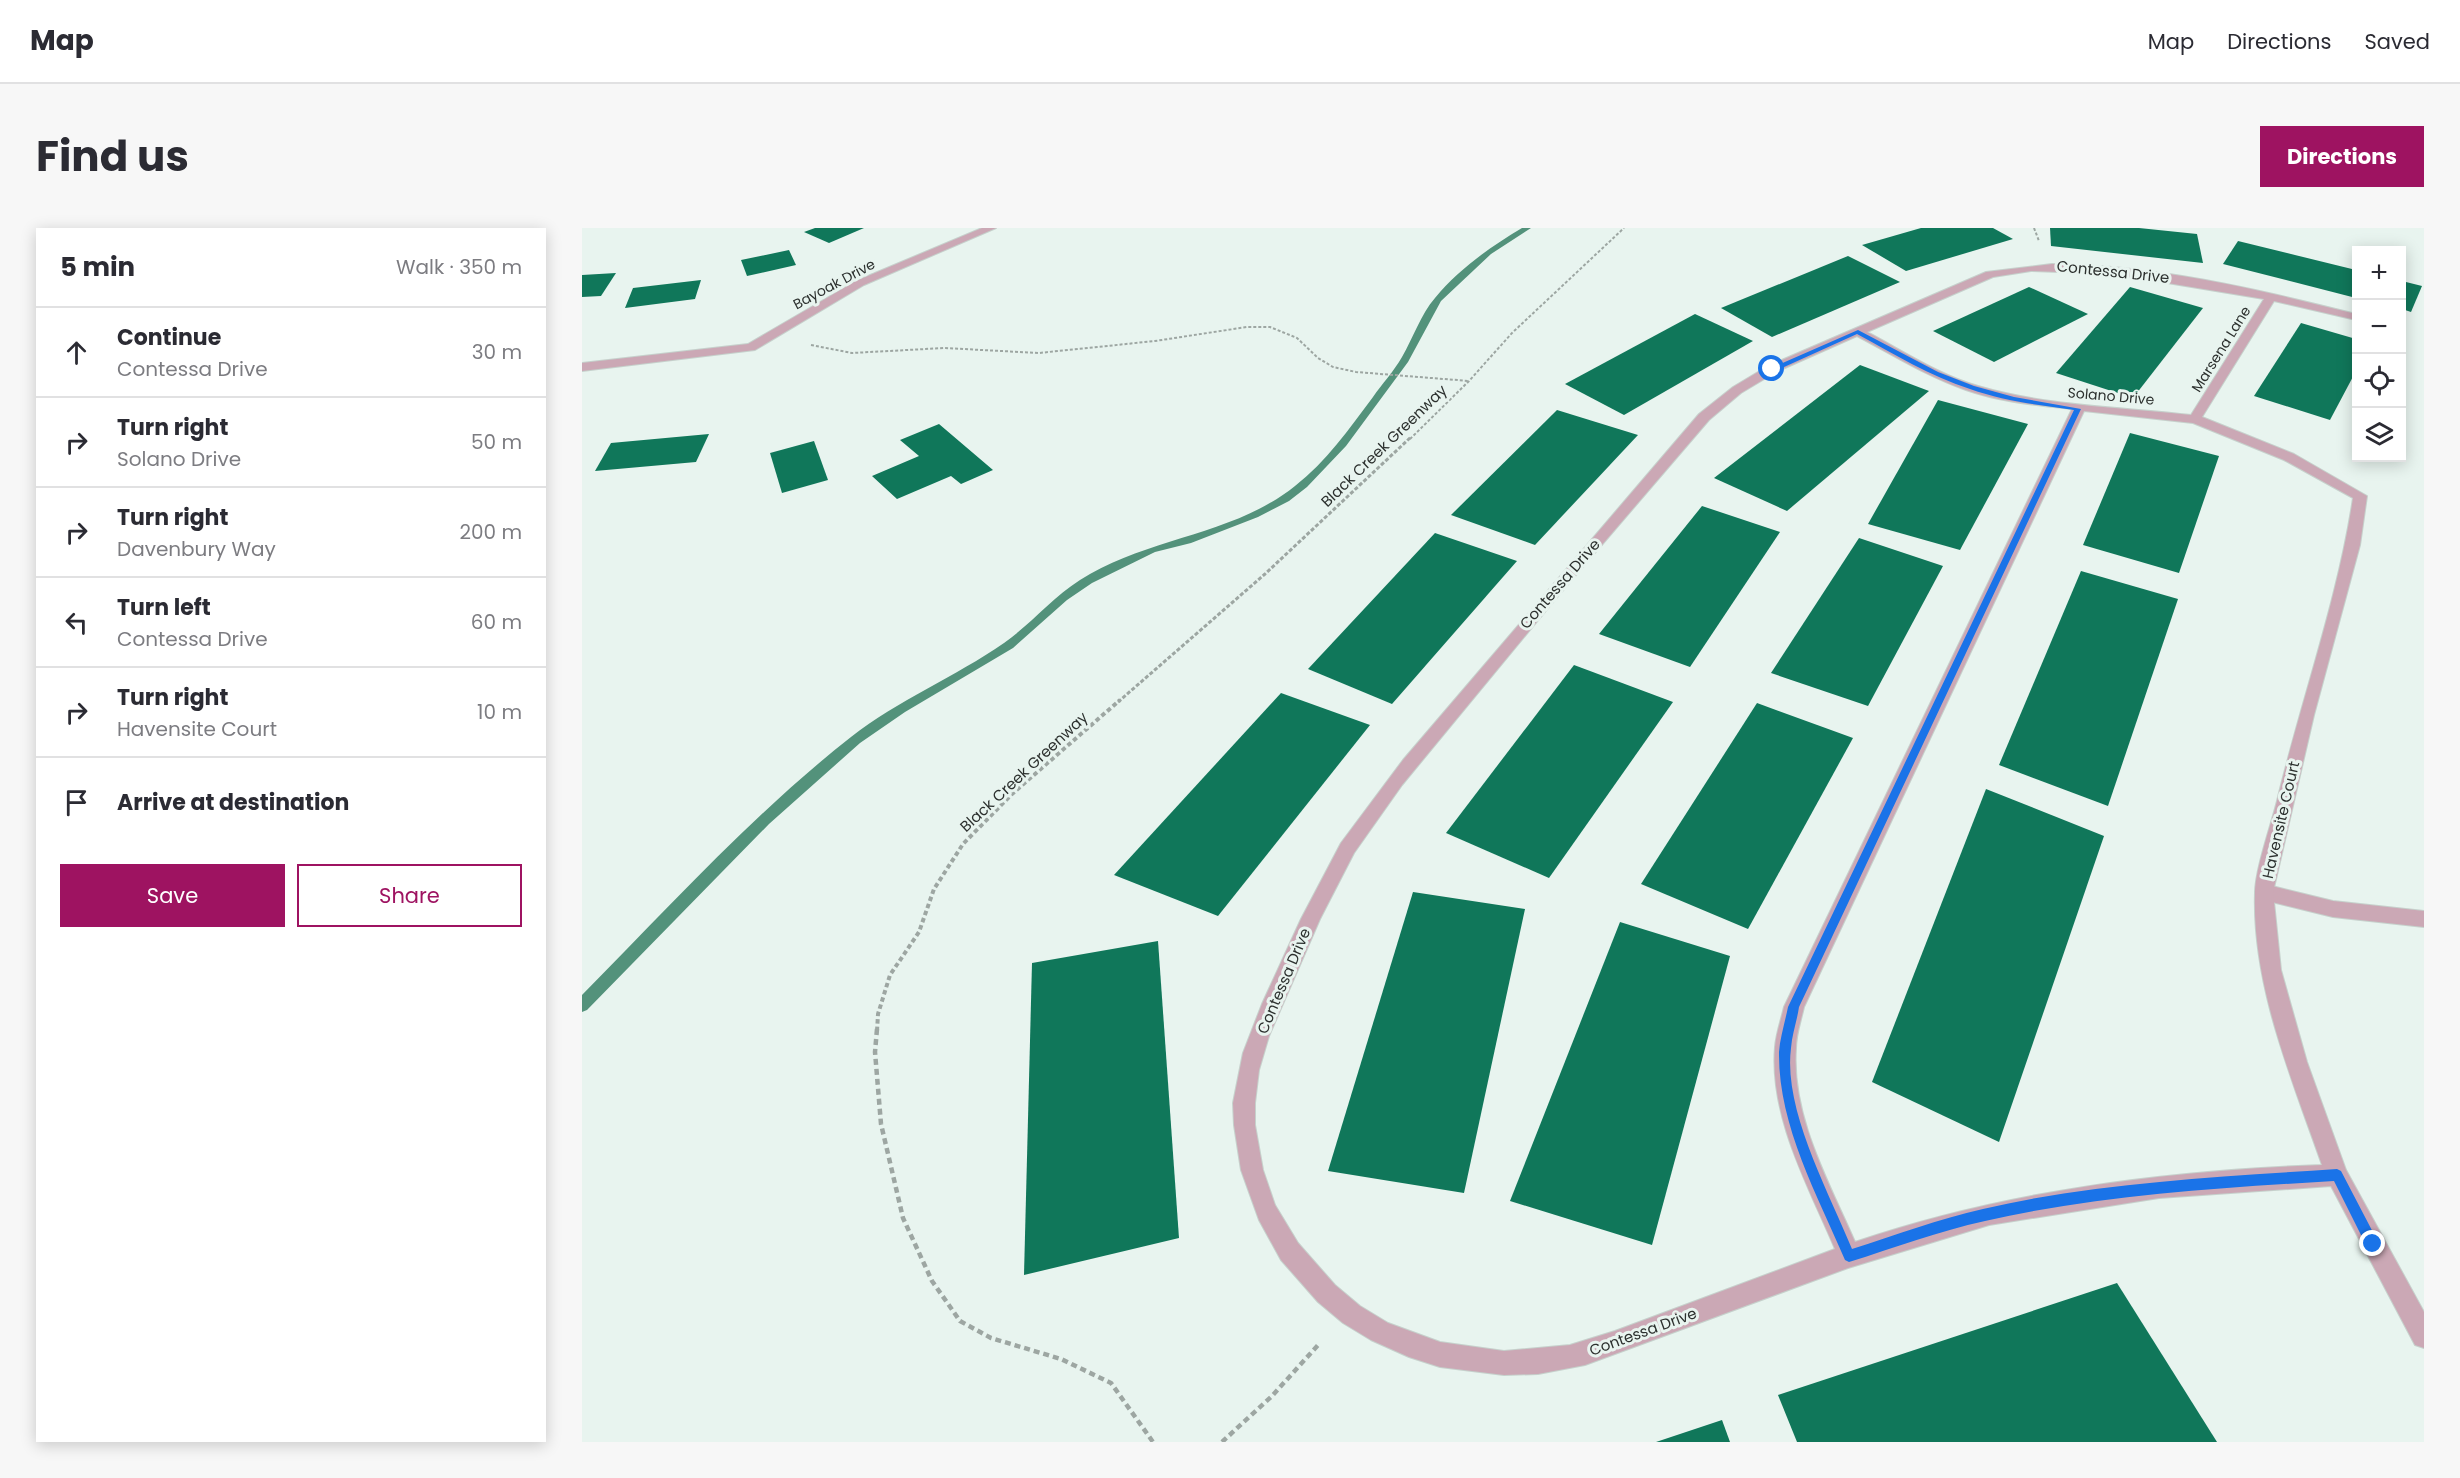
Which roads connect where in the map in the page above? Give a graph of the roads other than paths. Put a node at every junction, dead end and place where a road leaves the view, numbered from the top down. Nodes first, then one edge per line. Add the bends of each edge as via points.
1 (991, 228) edge
2 (2272, 296) junction
3 (2352, 316) edge
4 (1858, 332) junction
5 (582, 367) edge
6 (2078, 409) junction
7 (2196, 419) junction
8 (2360, 496) joint
9 (2264, 892) junction
10 (2424, 919) edge
11 (2337, 1175) junction
12 (1849, 1256) junction
13 (2424, 1336) edge

1 - 5 street, Bayoak Drive via 860,283 750,347
2 - 3 street, Contessa Drive
2 - 4 street, Contessa Drive via 2074,266 2020,267 1990,274
2 - 7 street, Marsena Lane
4 - 6 street, Solano Drive via 1971,388
4 - 12 street, Contessa Drive via 1772,369 1737,390 1704,417 1524,625 1397,781 1356,835 1322,894 1275,996 1255,1051 1244,1100 1247,1149 1260,1195 1276,1232 1297,1263 1325,1295 1359,1322 1419,1349 1481,1364 1542,1362 1594,1351
6 - 7 street, Solano Drive
6 - 12 street via 1794,1007 1785,1049 1793,1120
7 - 8 street, Solano Drive via 2289,457
8 - 9 street, Havensite Court via 2353,545 2306,715
9 - 10 street via 2333,909
9 - 11 street, Havensite Court via 2271,970 2297,1062
11 - 12 street, Contessa Drive via 2176,1185 2082,1197 1983,1215
11 - 13 street, Havensite Court

